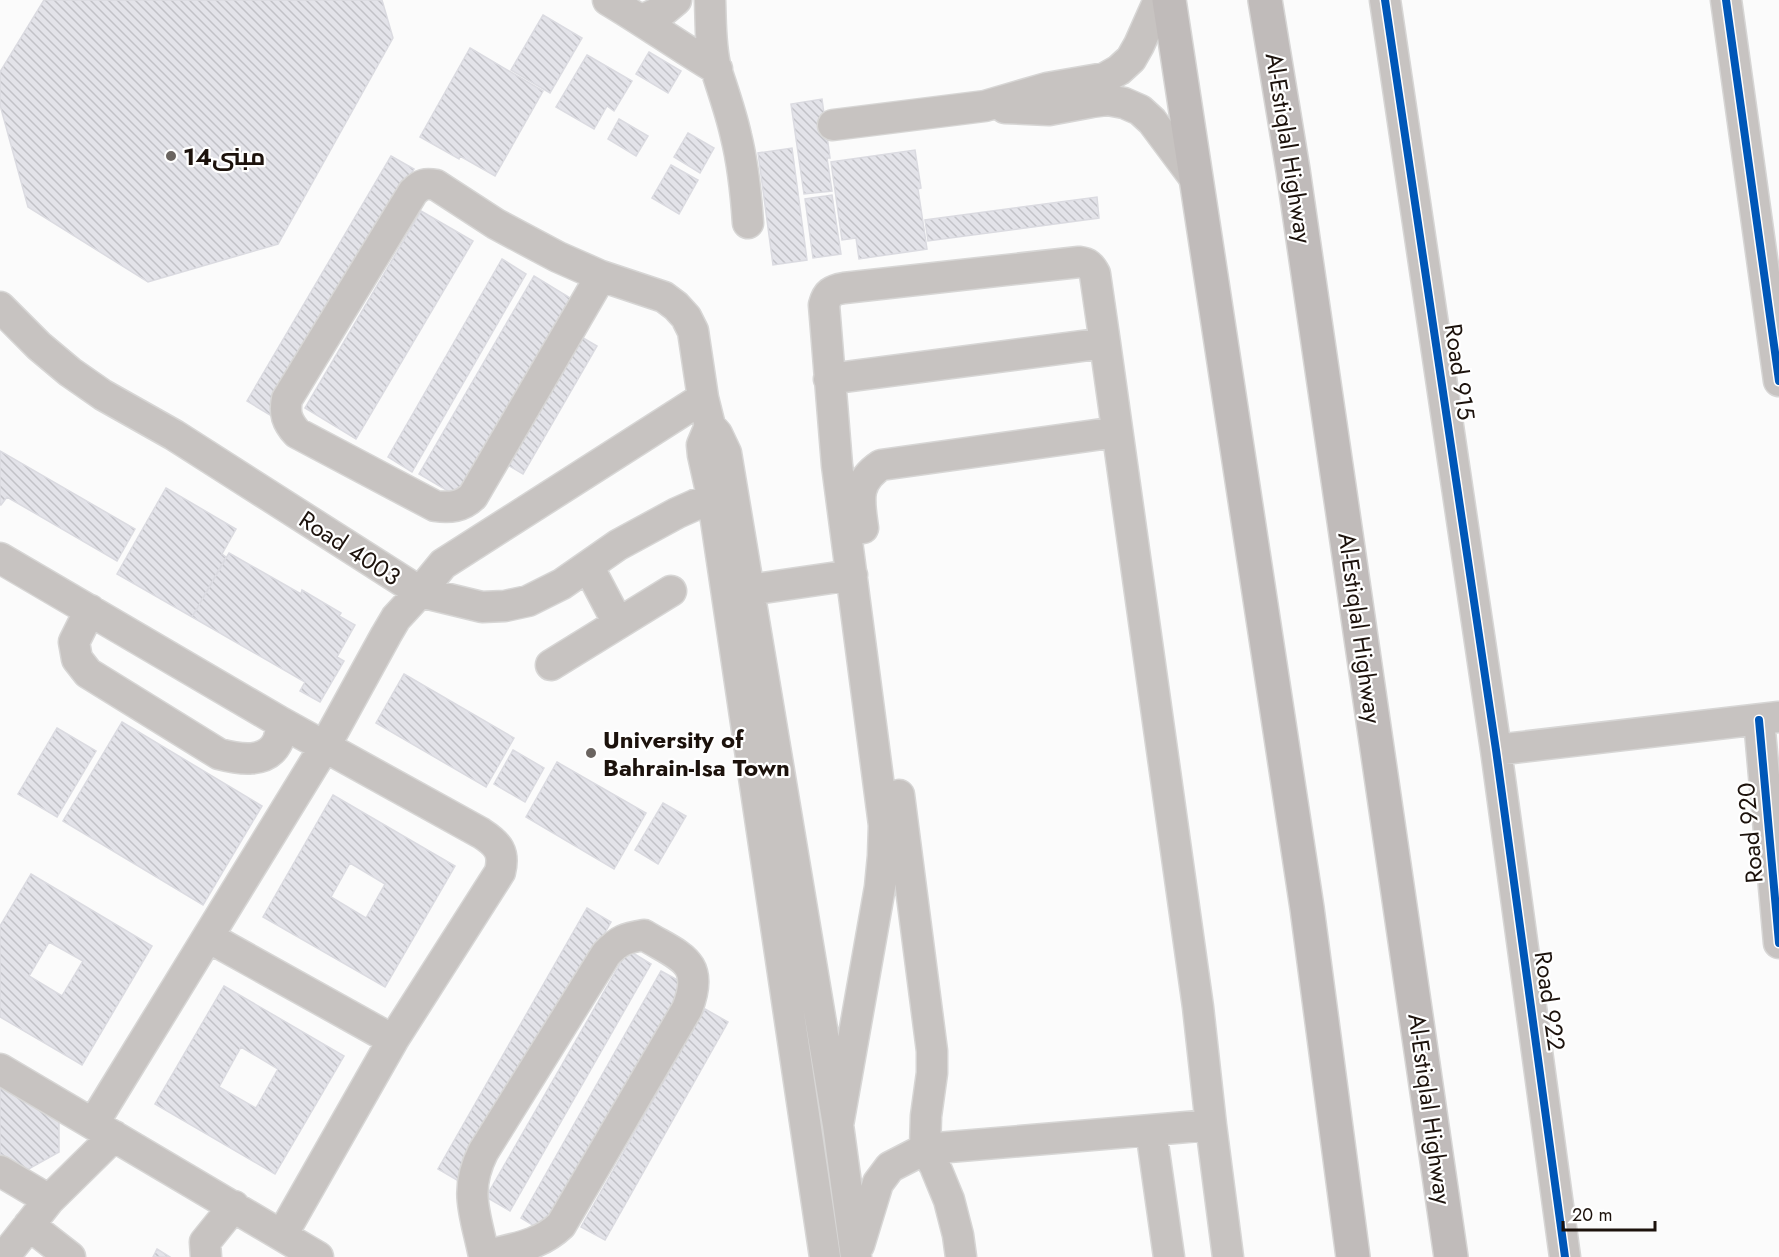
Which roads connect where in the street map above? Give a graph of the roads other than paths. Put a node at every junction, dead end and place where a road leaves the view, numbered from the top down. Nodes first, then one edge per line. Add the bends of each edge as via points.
1 (608, 0) edge
2 (676, 0) edge
3 (710, 0) edge
4 (1159, 0) edge
5 (1169, 0) edge
6 (1265, 0) edge
7 (1385, 0) edge
8 (1726, 0) edge
9 (642, 20) junction
10 (717, 69) junction
11 (1073, 95) junction
12 (833, 125) dead end
13 (1196, 180) junction
14 (748, 223) dead end
15 (601, 276) junction
16 (3, 319) edge
17 (1105, 343) junction
18 (829, 379) junction
19 (1779, 381) edge
20 (706, 412) junction
21 (1117, 432) junction
22 (723, 502) junction
23 (0, 558) edge
24 (588, 566) junction
25 (852, 575) junction
26 (749, 590) junction
27 (671, 591) dead end
28 (420, 592) junction
29 (90, 610) junction
30 (618, 623) junction
31 (551, 665) dead end
32 (1769, 718) edge
33 (282, 723) junction
34 (325, 746) junction
35 (1496, 750) junction
36 (208, 937) junction
37 (1779, 943) edge
38 (393, 1040) junction
39 (0, 1069) edge
40 (838, 1125) junction
41 (1211, 1125) junction
42 (103, 1130) junction
43 (1151, 1130) junction
44 (925, 1149) junction
45 (0, 1171) edge
46 (49, 1200) junction
47 (234, 1206) junction
48 (29, 1225) junction
49 (282, 1234) junction
50 (856, 1255) edge
51 (4, 1257) edge
52 (70, 1257) edge
53 (206, 1257) edge
54 (318, 1257) edge
55 (484, 1257) edge
56 (825, 1257) edge
57 (961, 1257) edge
58 (1169, 1257) edge
59 (1228, 1257) edge
60 (1353, 1257) edge
61 (1451, 1257) edge
62 (1565, 1257) edge

1 - 9 street
2 - 9 street
3 - 10 street
4 - 11 street via 1131,59 1119,70
5 - 13 main road
6 - 61 main road, Al-Estiqlal Highway via 1295,182
7 - 35 street, Road 915
8 - 19 street
9 - 10 street
10 - 14 street via 745,179
11 - 12 street via 1048,110 985,106
11 - 13 street via 1124,103 1140,110
13 - 60 main road via 1307,908
15 - 15 street via 531,244 436,186 419,186 287,399 285,408 290,425 297,433 435,506 455,507 467,502
15 - 20 street via 664,297 681,312 693,331
16 - 28 street, Road 4003 via 103,395 174,435
17 - 18 street
17 - 18 street via 1095,274 1086,263 844,288 827,295 824,305
17 - 21 street
18 - 25 street
20 - 22 street via 726,453
20 - 28 street via 443,564
21 - 41 street
21 - 44 street via 881,465 864,481 860,492 932,1051
22 - 24 street, Road 4003 via 695,505 677,513
22 - 26 street
22 - 56 street
23 - 29 street
24 - 28 street, Road 4003 via 528,601 506,606 482,607
24 - 30 street
25 - 26 street
25 - 40 street via 884,825 880,887
26 - 40 street
27 - 30 street
28 - 34 street via 396,618
29 - 33 street
29 - 33 street via 74,642 78,660 88,673 219,754 258,758 278,742
30 - 31 street
32 - 35 street
32 - 37 street, Road 920
33 - 34 street
34 - 36 street
34 - 38 street via 491,839 503,860 500,872
35 - 62 street, Road 922
36 - 38 street
36 - 42 street
38 - 49 street
39 - 42 street
40 - 50 street
41 - 43 street
41 - 59 street
42 - 46 street
42 - 47 street
43 - 44 street
43 - 58 street
44 - 50 street via 890,1167 878,1183
44 - 57 street via 949,1200
45 - 46 street
46 - 48 street
47 - 49 street
47 - 53 street via 206,1242
48 - 51 street
48 - 52 street
49 - 54 street
55 - 55 street via 471,1195 480,1158 606,954 627,937 644,935 682,957 691,967 694,986 687,1009 561,1225 540,1241

